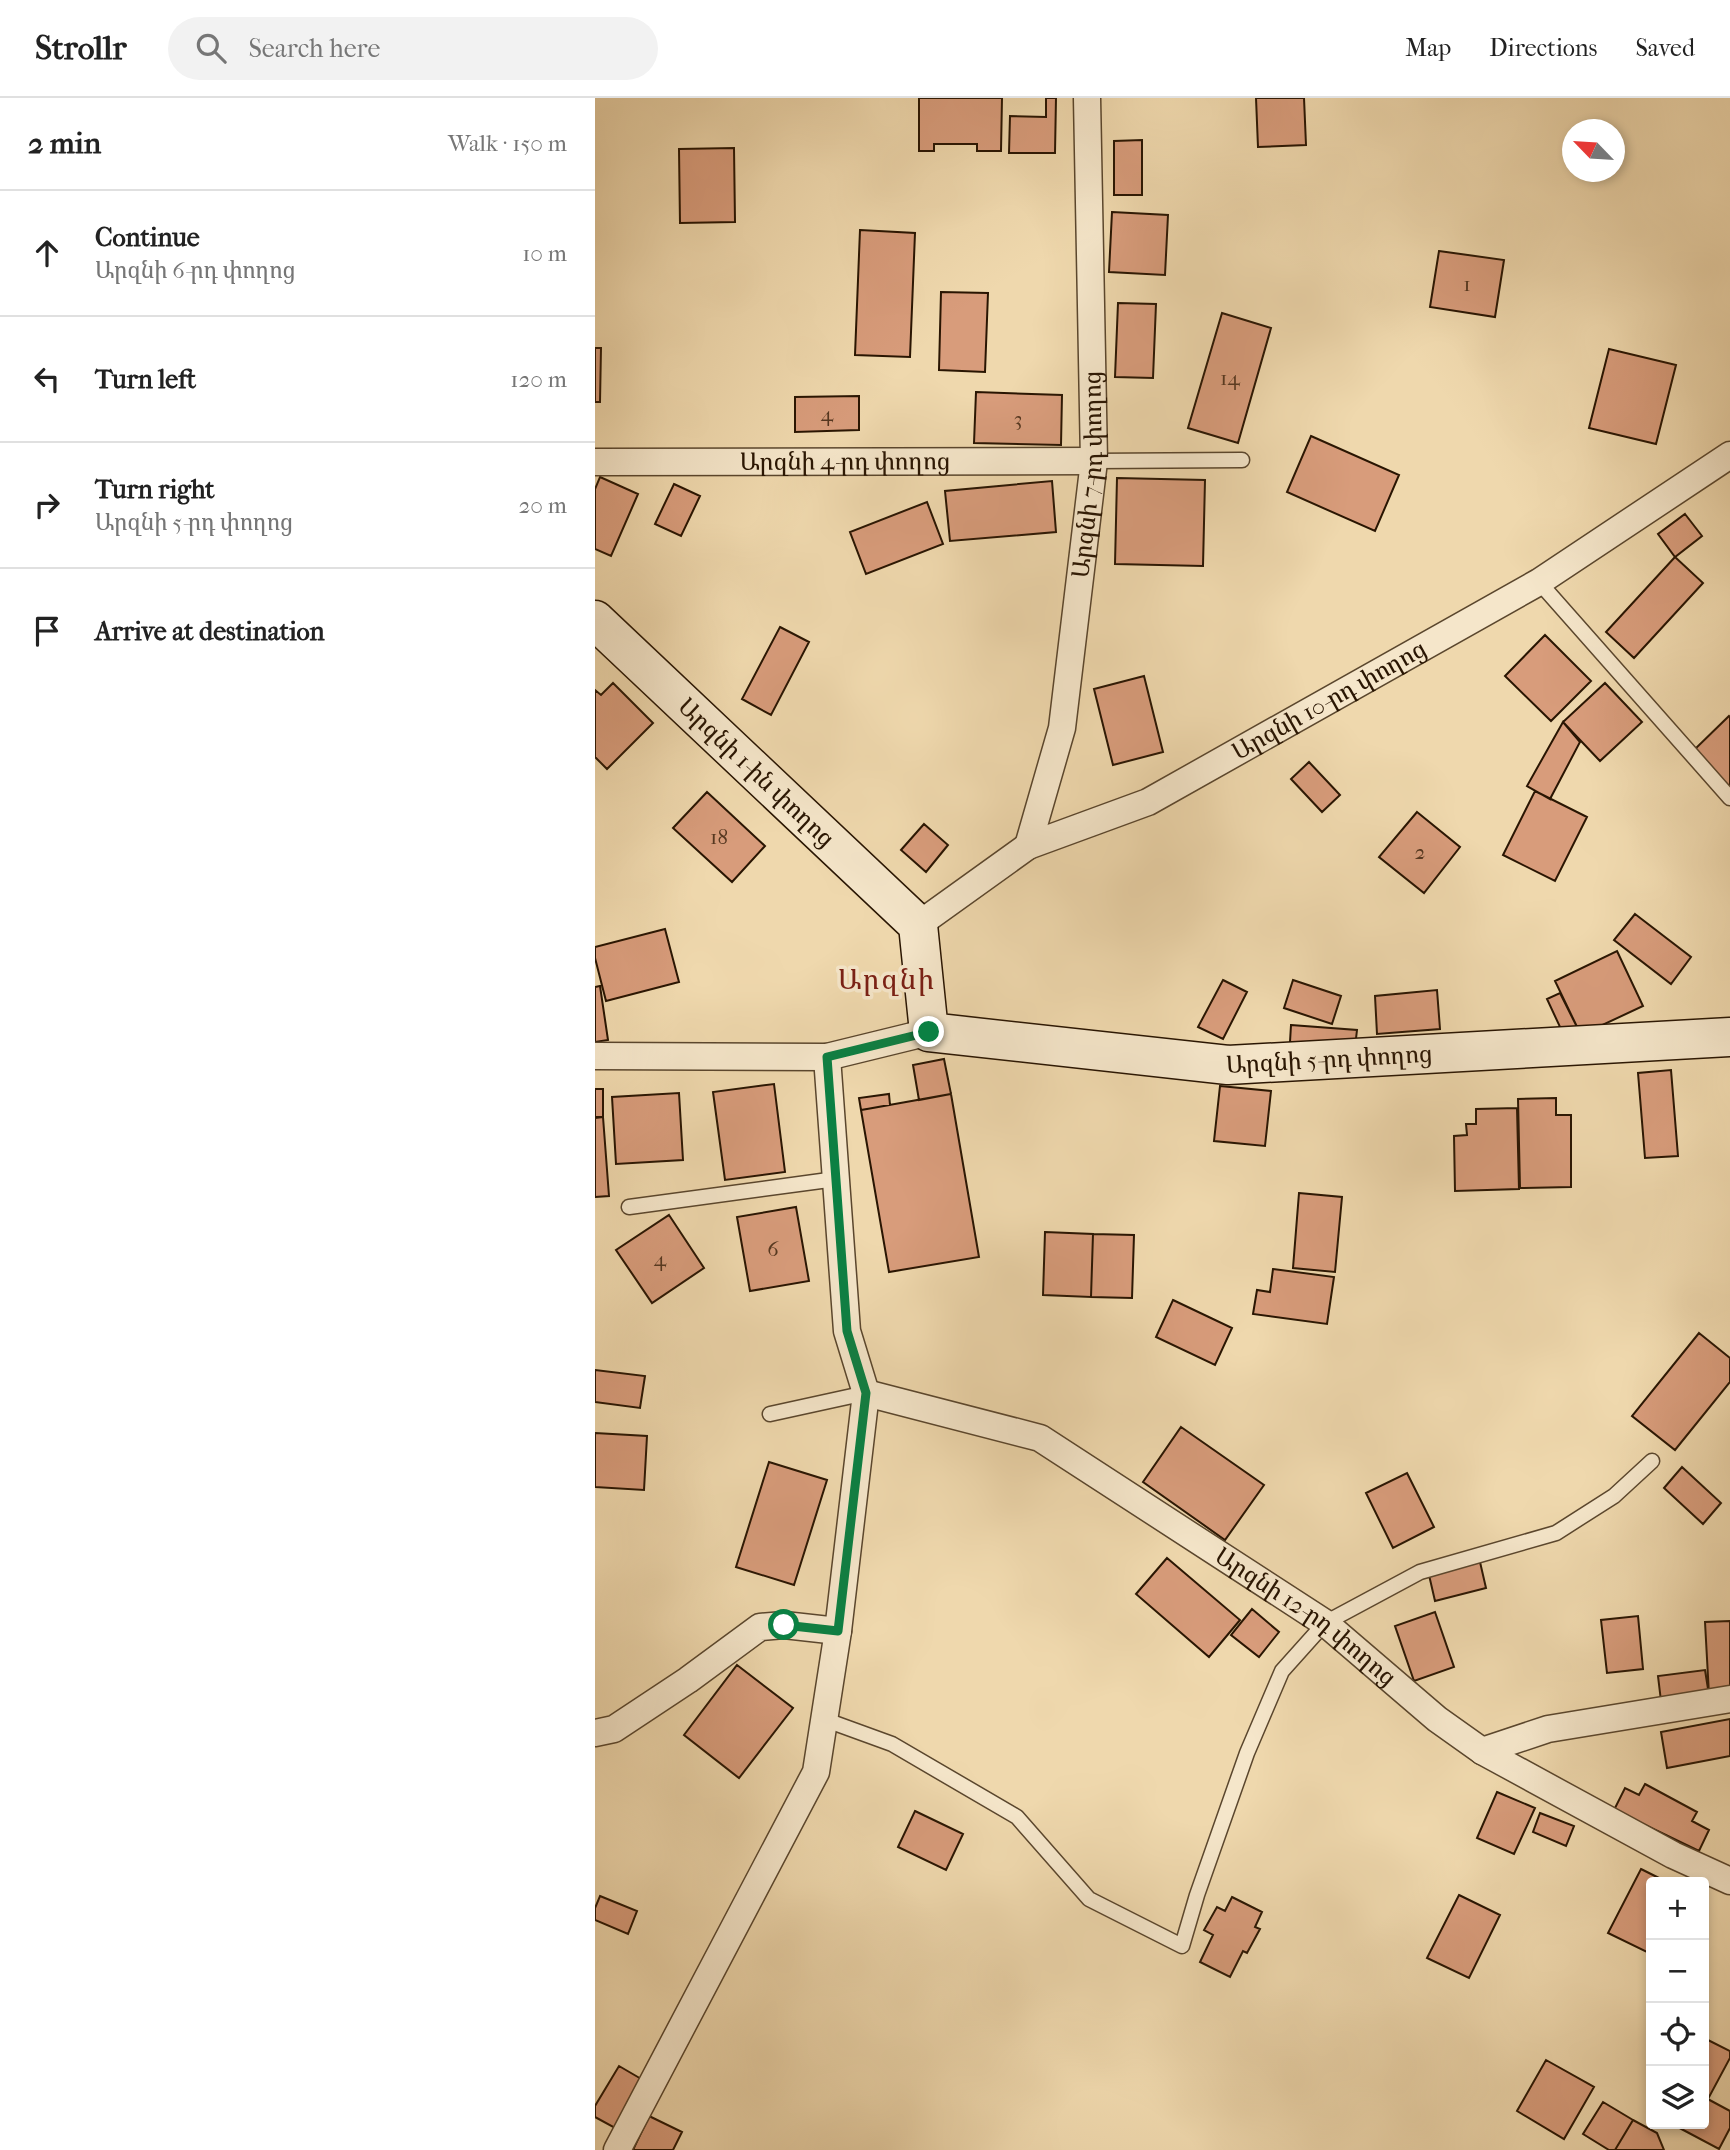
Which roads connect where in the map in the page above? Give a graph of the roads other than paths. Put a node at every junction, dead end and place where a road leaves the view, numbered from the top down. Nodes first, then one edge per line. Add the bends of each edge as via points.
1 (1087, 98) edge
2 (1730, 455) edge
3 (1242, 460) dead end
4 (1094, 461) junction
5 (595, 462) edge
6 (1539, 582) junction
7 (595, 620) edge
8 (1730, 798) edge
9 (1028, 846) junction
10 (918, 925) junction
11 (929, 1032) junction
12 (1730, 1037) edge
13 (595, 1056) edge
14 (827, 1057) junction
15 (836, 1179) junction
16 (629, 1207) dead end
17 (866, 1393) junction
18 (770, 1414) dead end
19 (1652, 1461) dead end
20 (1325, 1623) junction
21 (838, 1631) junction
22 (1730, 1699) edge
23 (826, 1720) junction
24 (595, 1732) edge
25 (1482, 1751) junction
26 (1730, 1881) edge
27 (617, 2150) edge

1 - 4 street, Արզնի 7-րդ փողոց
2 - 6 street, Արզնի 10-րդ փողոց
3 - 4 lane
4 - 5 street, Արզնի 4-րդ փողոց
4 - 9 street, Արզնի 7-րդ փողոց via 1062,728
6 - 8 lane
6 - 9 street, Արզնի 10-րդ փողոց via 1148,802
7 - 10 street, Արզնի 1-ին փողոց
9 - 10 street, Արզնի 10-րդ փողոց
10 - 11 street
11 - 12 street, Արզնի 5-րդ փողոց via 1228,1065
11 - 14 street, Արզնի 5-րդ փողոց
13 - 14 street, Արզնի 5-րդ փողոց
14 - 15 street
15 - 16 lane
15 - 17 street via 847,1331
17 - 18 lane
17 - 20 street, Արզնի 12-րդ փողոց via 1040,1438
17 - 21 street
19 - 20 lane via 1613,1496 1556,1533 1420,1572
20 - 23 lane via 1282,1671 1247,1753 1182,1946 1089,1899 1017,1818 892,1744
20 - 25 street, Արզնի 12-րդ փողոց via 1437,1719
21 - 23 street
21 - 24 street via 760,1627 614,1729
22 - 25 street via 1548,1729
23 - 27 street via 816,1772
25 - 26 street, Արզնի 12-րդ փողոց

